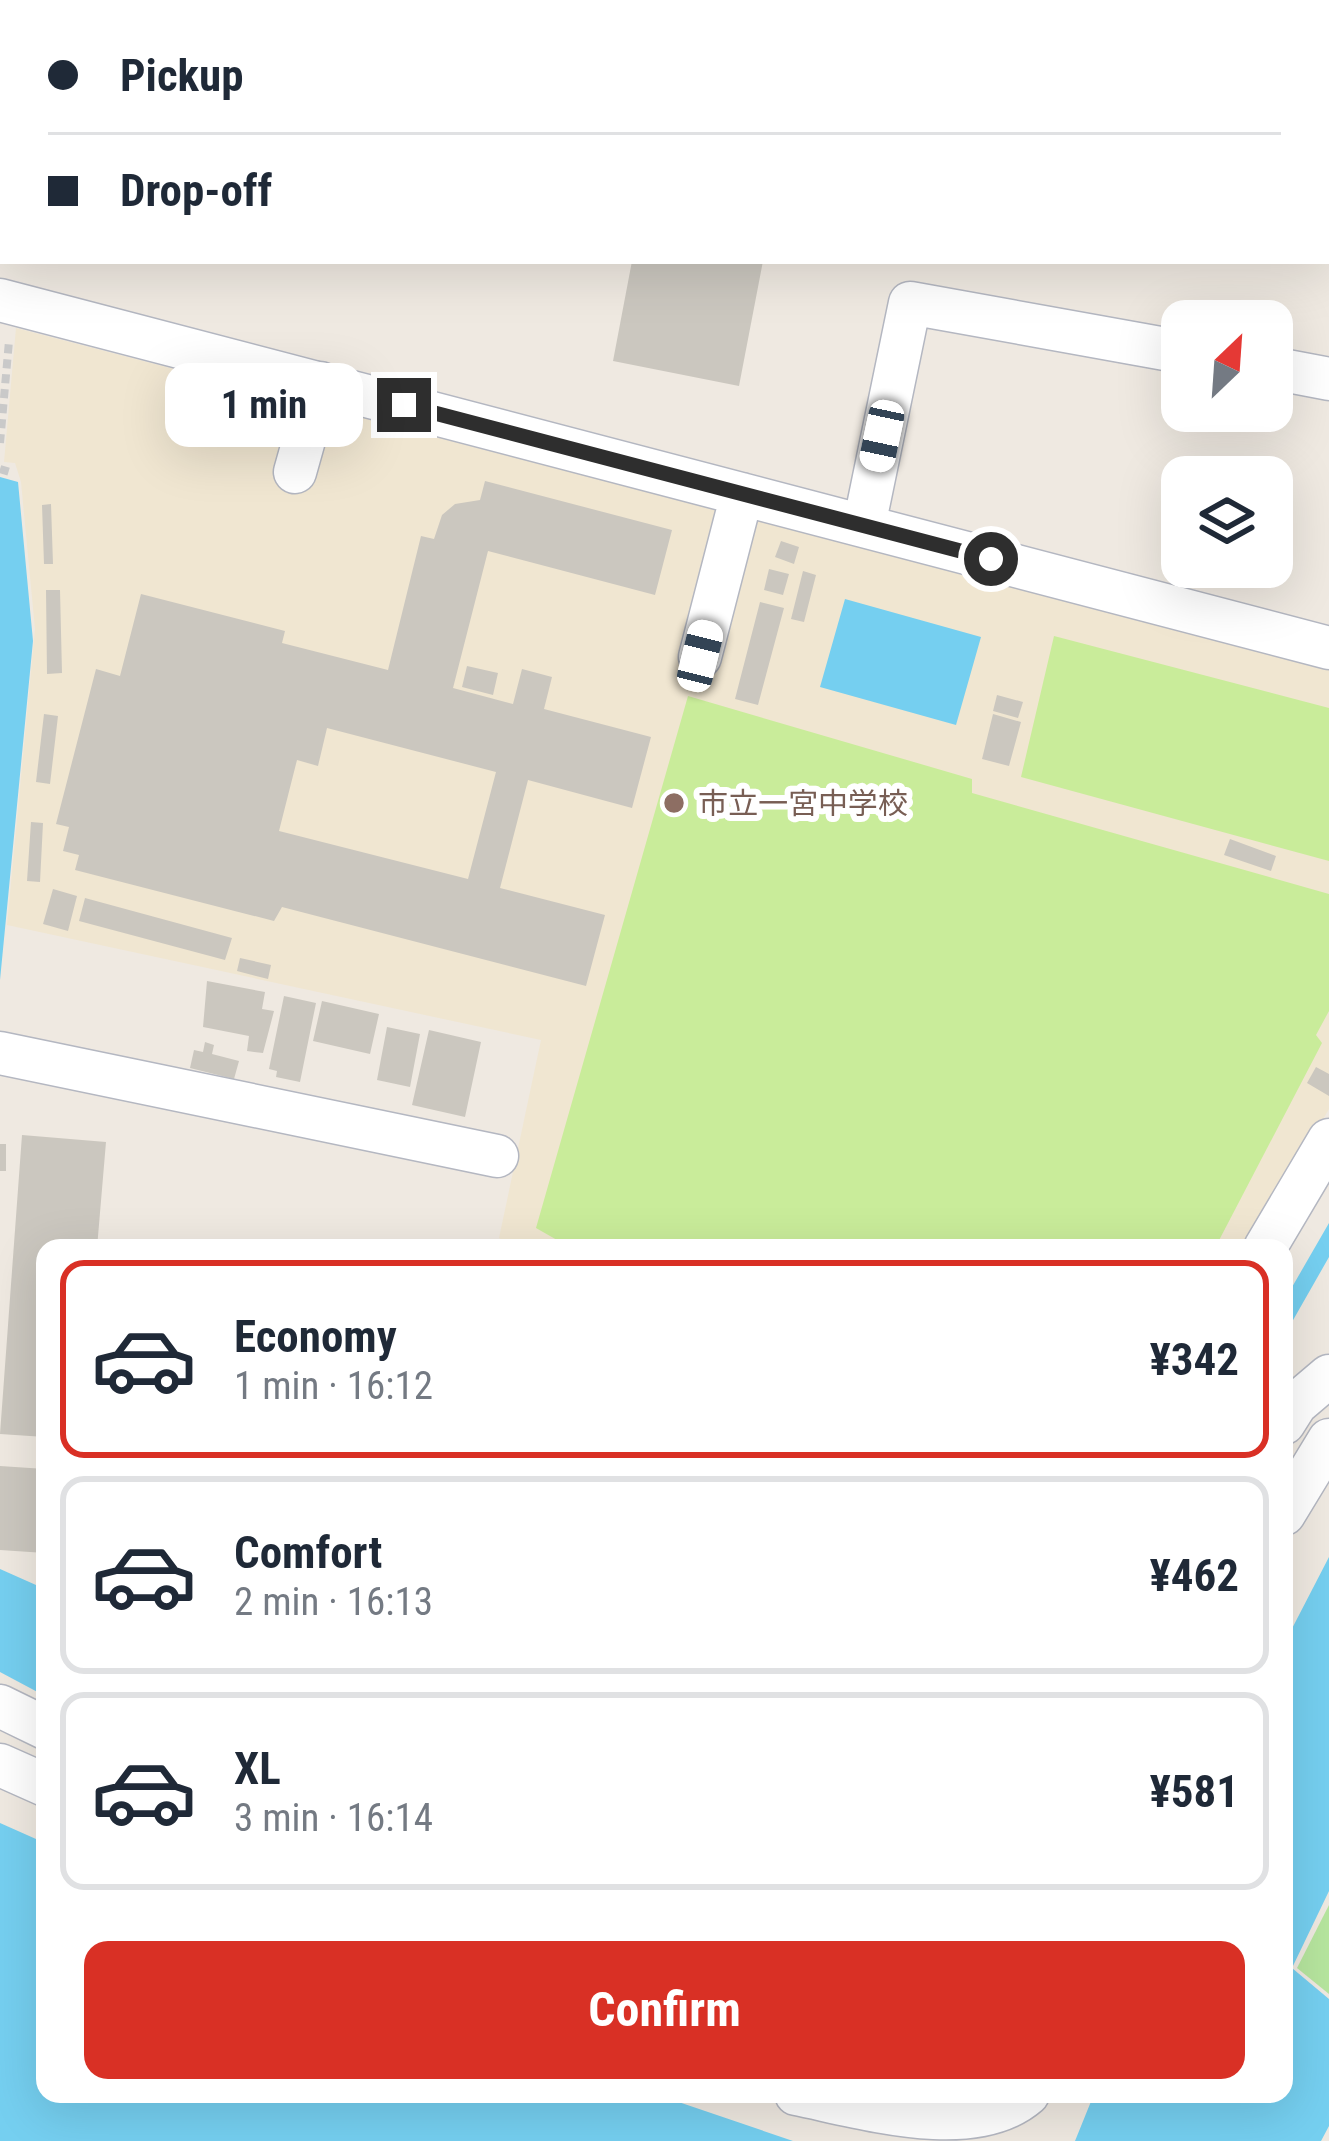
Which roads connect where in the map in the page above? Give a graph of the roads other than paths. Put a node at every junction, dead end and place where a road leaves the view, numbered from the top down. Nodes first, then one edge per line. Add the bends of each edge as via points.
1 (6, 302) edge
2 (1161, 348) edge
3 (1293, 372) edge
4 (1329, 379) edge
5 (320, 383) junction
6 (295, 472) dead end
7 (742, 494) junction
8 (864, 526) junction
9 (1329, 648) edge
10 (700, 656) dead end
11 (4, 1054) edge
12 (1329, 1140) edge
13 (497, 1156) dead end
14 (1270, 1239) edge
15 (1329, 1376) edge
16 (1293, 1409) edge
17 (1329, 1440) edge
18 (1293, 1499) edge
19 (0, 1706) edge
20 (36, 1724) edge
21 (0, 1765) edge
22 (36, 1781) edge
23 (840, 2103) edge
24 (1020, 2103) edge

1 - 5 street
2 - 8 street via 910,303
3 - 4 street
5 - 6 street
5 - 7 street
7 - 8 street
7 - 10 street
8 - 9 street
11 - 13 street
12 - 14 street
15 - 16 street
17 - 18 street
19 - 20 street
21 - 22 street
23 - 24 street via 946,2125 986,2124

